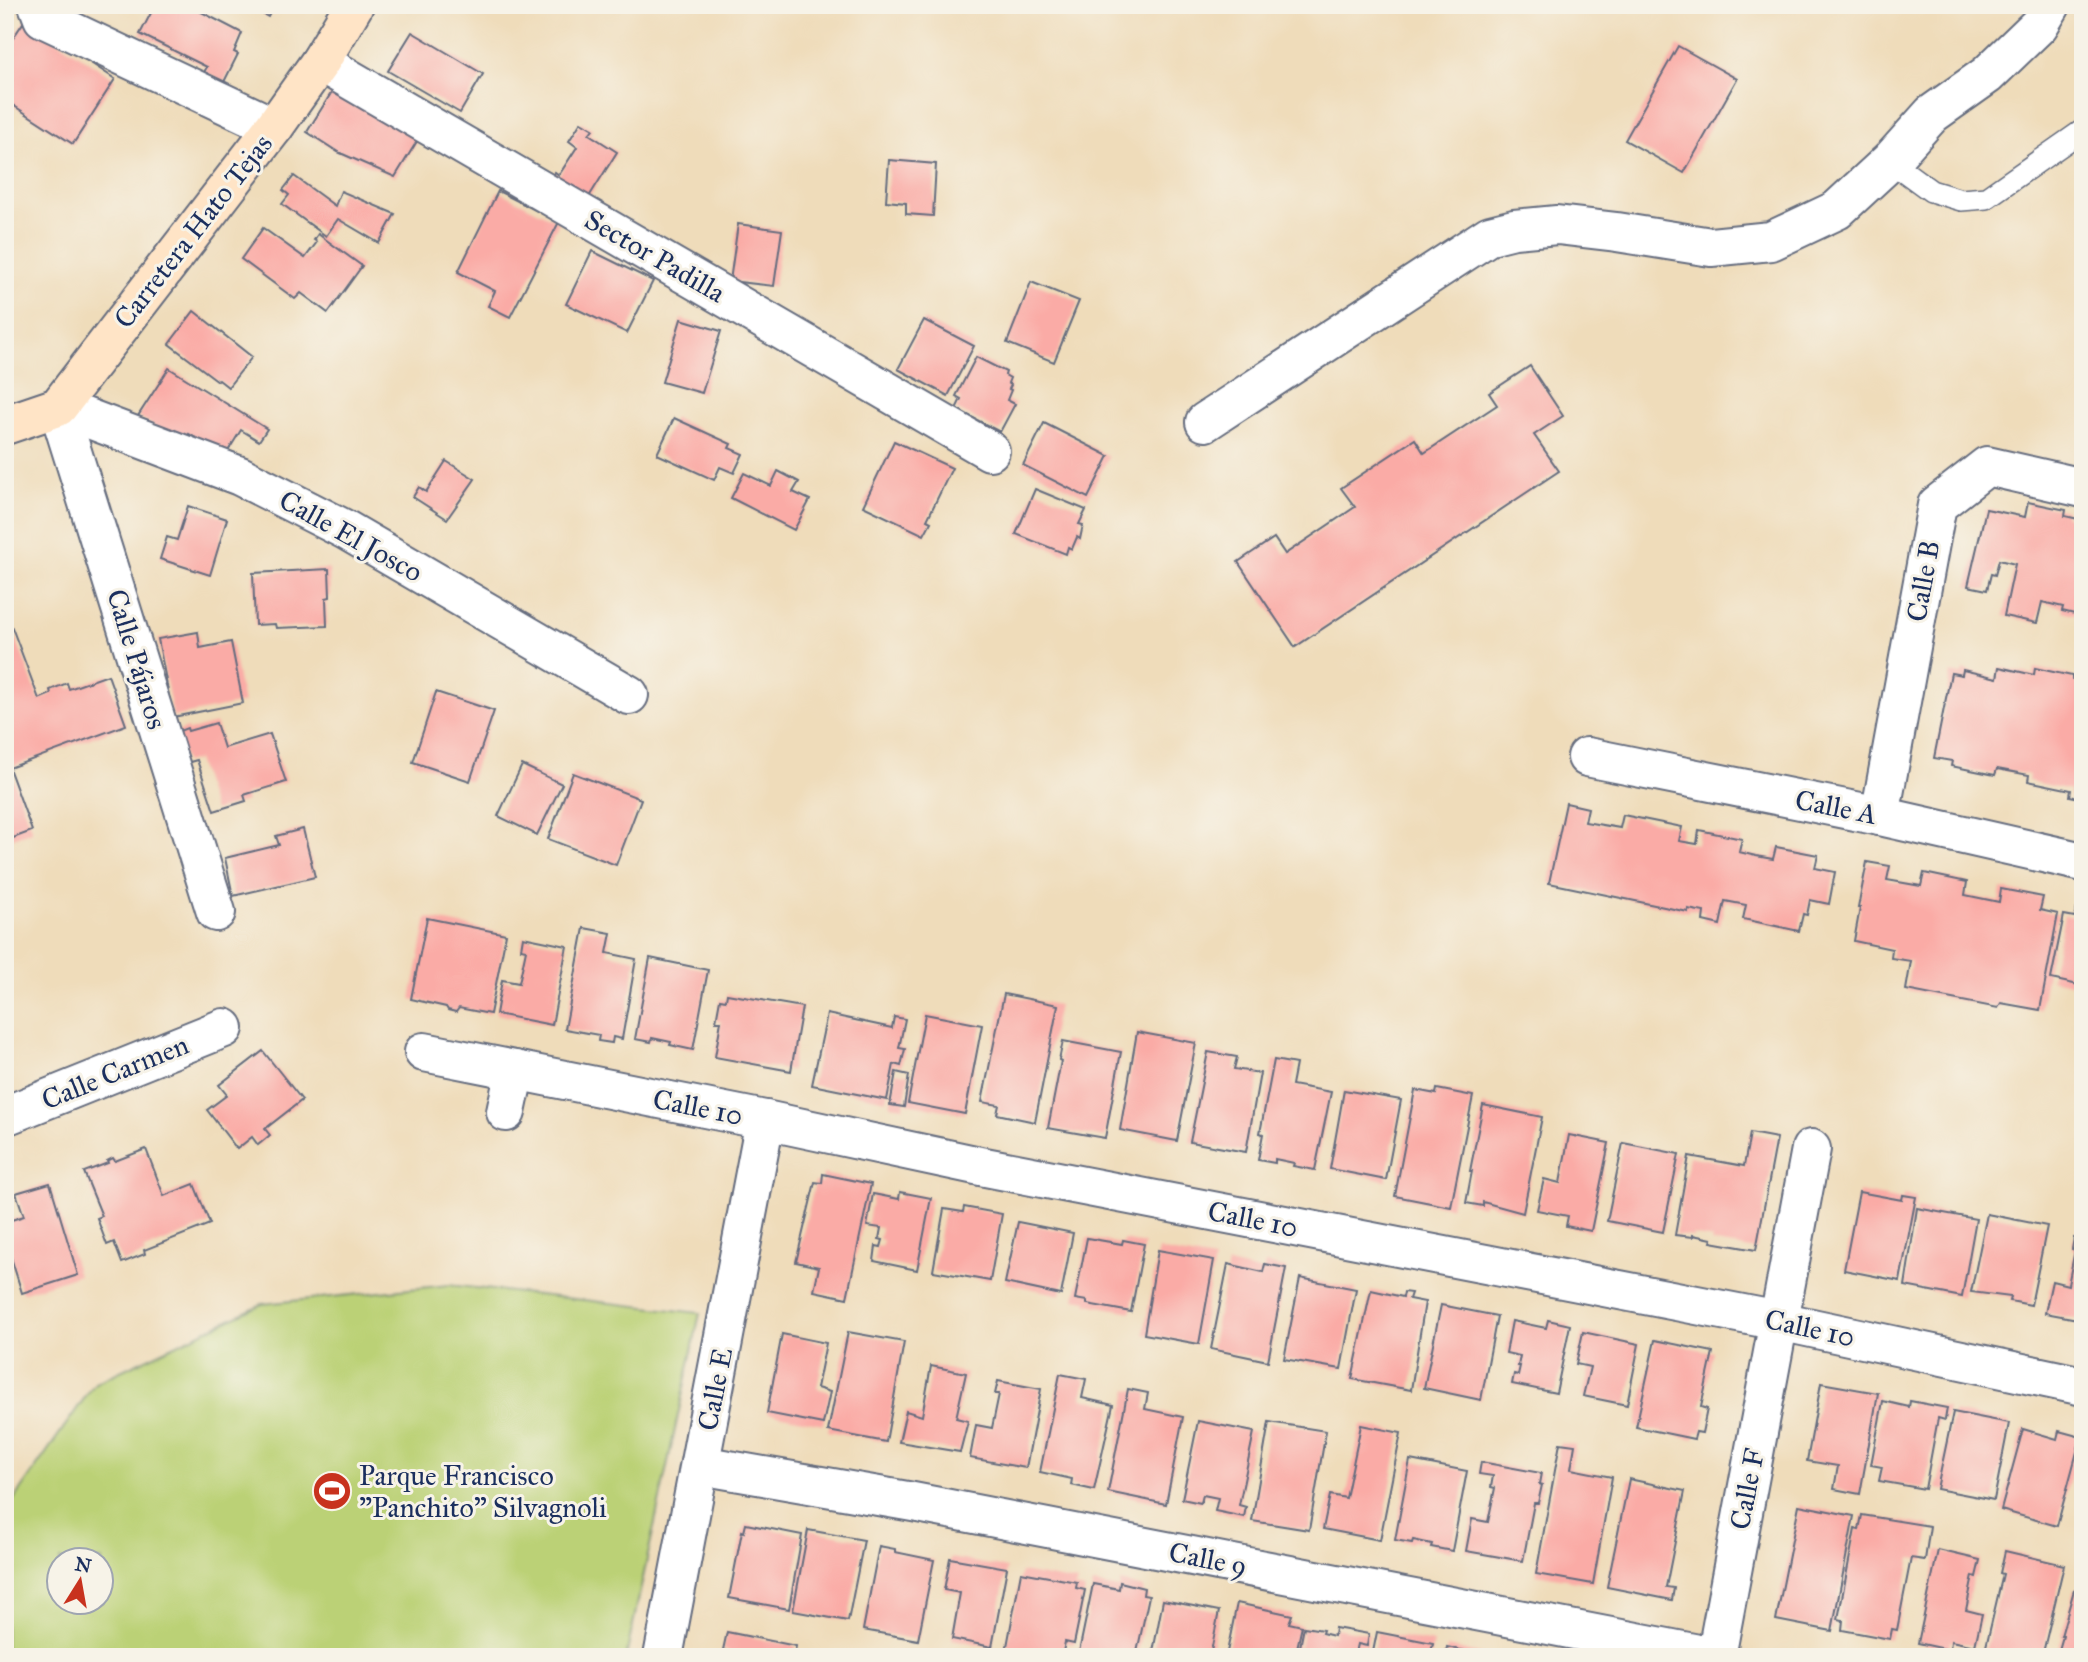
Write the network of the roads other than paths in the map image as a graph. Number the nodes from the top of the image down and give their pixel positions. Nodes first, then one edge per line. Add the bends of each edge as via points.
1 (38, 5) edge
2 (354, 5) edge
3 (2051, 5) edge
4 (320, 62) junction
5 (274, 127) junction
6 (2083, 130) edge
7 (1890, 161) junction
8 (58, 407) junction
9 (1205, 422) dead end
10 (5, 425) edge
11 (990, 451) dead end
12 (2083, 488) edge
13 (629, 695) dead end
14 (1587, 757) dead end
15 (1880, 816) junction
16 (2083, 862) edge
17 (216, 912) dead end
18 (225, 1028) dead end
19 (424, 1052) dead end
20 (515, 1070) junction
21 (506, 1112) dead end
22 (5, 1116) edge
23 (765, 1120) junction
24 (1811, 1149) dead end
25 (1779, 1321) junction
26 (2083, 1386) edge
27 (701, 1465) junction
28 (663, 1657) edge
29 (1715, 1657) edge

1 - 5 street via 43,18
2 - 4 street, Carretera Hato Tejas
3 - 7 street via 2039,26 1987,75 1932,114
4 - 5 street, Carretera Hato Tejas
4 - 11 street, Sector Padilla
5 - 8 street, Carretera Hato Tejas
6 - 7 lane via 1986,198 1961,200 1931,191
7 - 9 street via 1837,210 1771,241 1711,247 1557,225 1490,234
8 - 10 street
8 - 13 street, Calle El Josco via 240,476 346,530
8 - 17 street, Calle Pájaros
12 - 15 street, Calle B via 1987,466 1937,505
14 - 15 street, Calle A
15 - 16 street, Calle A
18 - 22 street, Calle Carmen
19 - 20 street, Calle 10
20 - 21 street
20 - 23 street, Calle 10
23 - 25 street, Calle 10
23 - 27 street, Calle E
24 - 25 street, Calle F
25 - 26 street, Calle 10
25 - 29 street, Calle F
27 - 28 street, Calle E
27 - 29 street, Calle 9

